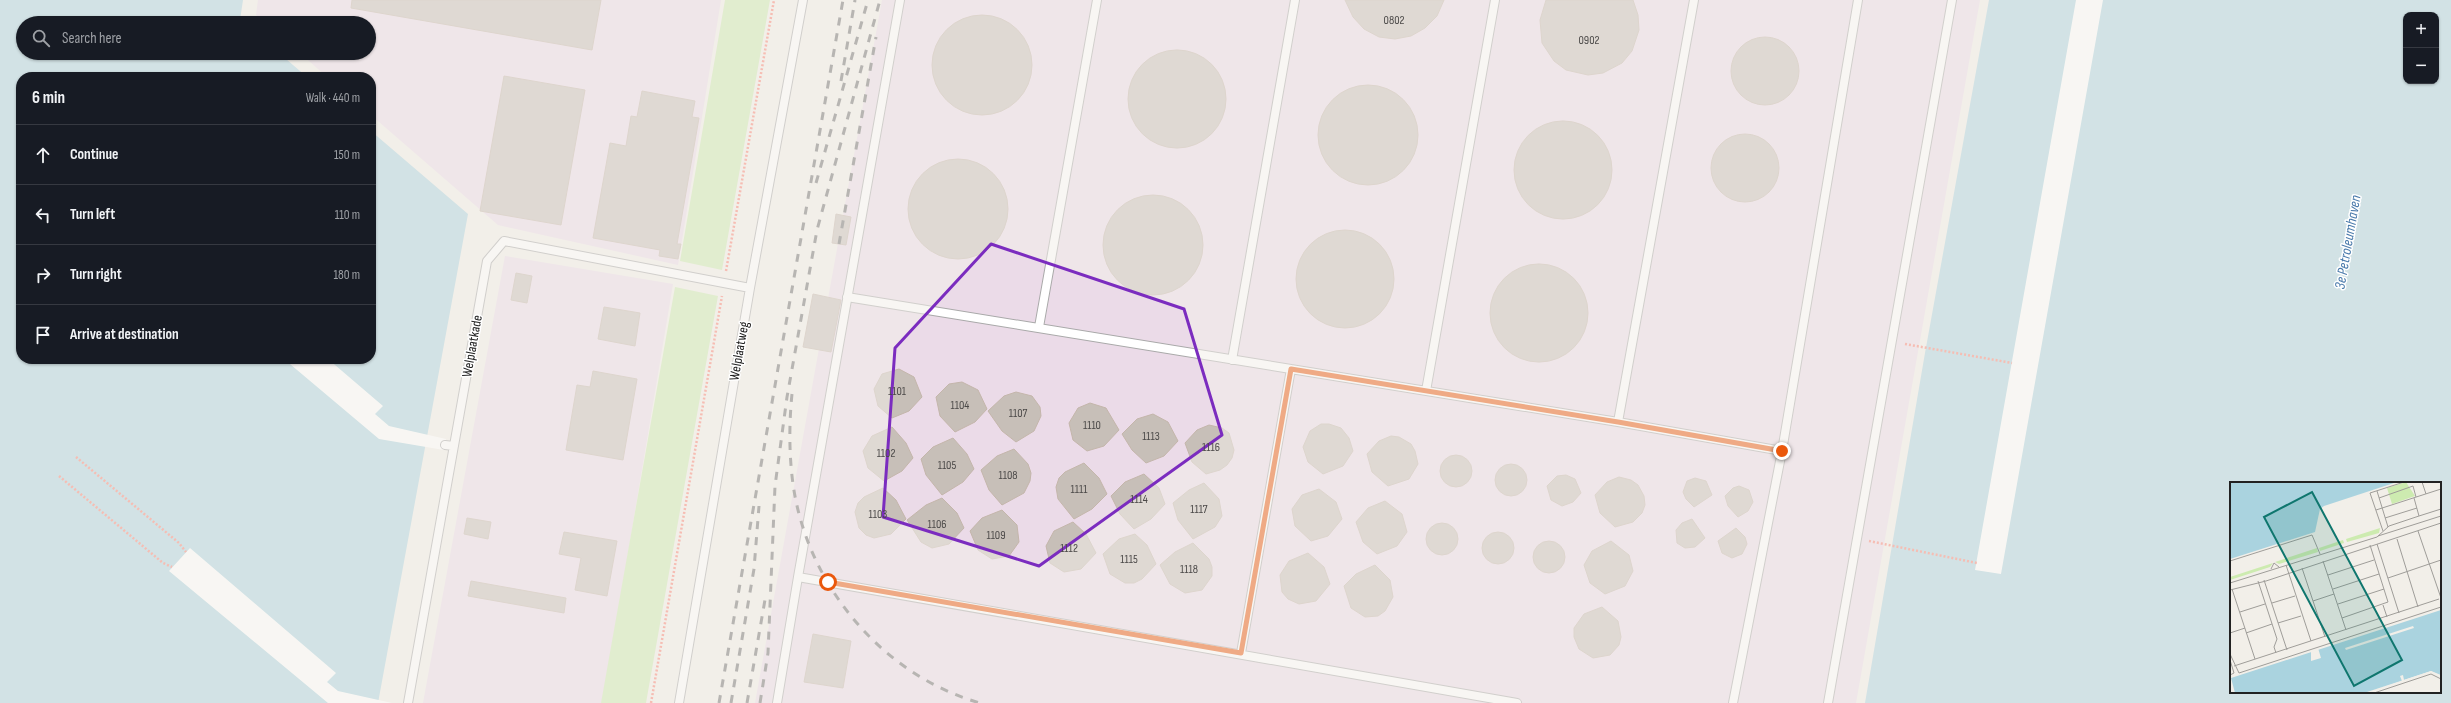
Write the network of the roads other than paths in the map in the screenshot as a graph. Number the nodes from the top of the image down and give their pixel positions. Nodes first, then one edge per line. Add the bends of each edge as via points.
1 (803, 0) edge
2 (900, 0) edge
3 (1097, 0) edge
4 (1295, 0) edge
5 (1495, 0) edge
6 (1694, 0) edge
7 (1858, 0) edge
8 (1952, 0) edge
9 (750, 288) junction
10 (847, 297) junction
11 (1039, 327) junction
12 (1232, 360) junction
13 (1291, 369) junction
14 (1426, 391) junction
15 (1618, 422) junction
16 (445, 445) dead end
17 (454, 446) junction
18 (1782, 451) junction
19 (798, 577) junction
20 (1241, 653) junction
21 (408, 703) edge
22 (679, 703) edge
23 (777, 703) edge
24 (1517, 703) edge
25 (1732, 703) edge
26 (1828, 703) edge

1 - 9 lane, Welplaatweg
2 - 10 lane
3 - 11 lane
4 - 12 lane
5 - 14 lane
6 - 15 lane
7 - 18 lane
8 - 26 lane via 1855,538
9 - 17 lane, Welplaatkade via 504,240 487,261
9 - 22 lane, Welplaatweg
10 - 11 lane
10 - 19 lane
11 - 12 lane
12 - 13 lane
13 - 14 lane
13 - 20 lane
14 - 15 lane
15 - 18 lane
16 - 17 lane
17 - 21 lane, Welplaatkade
18 - 25 lane
19 - 20 lane
19 - 23 lane
20 - 24 lane

